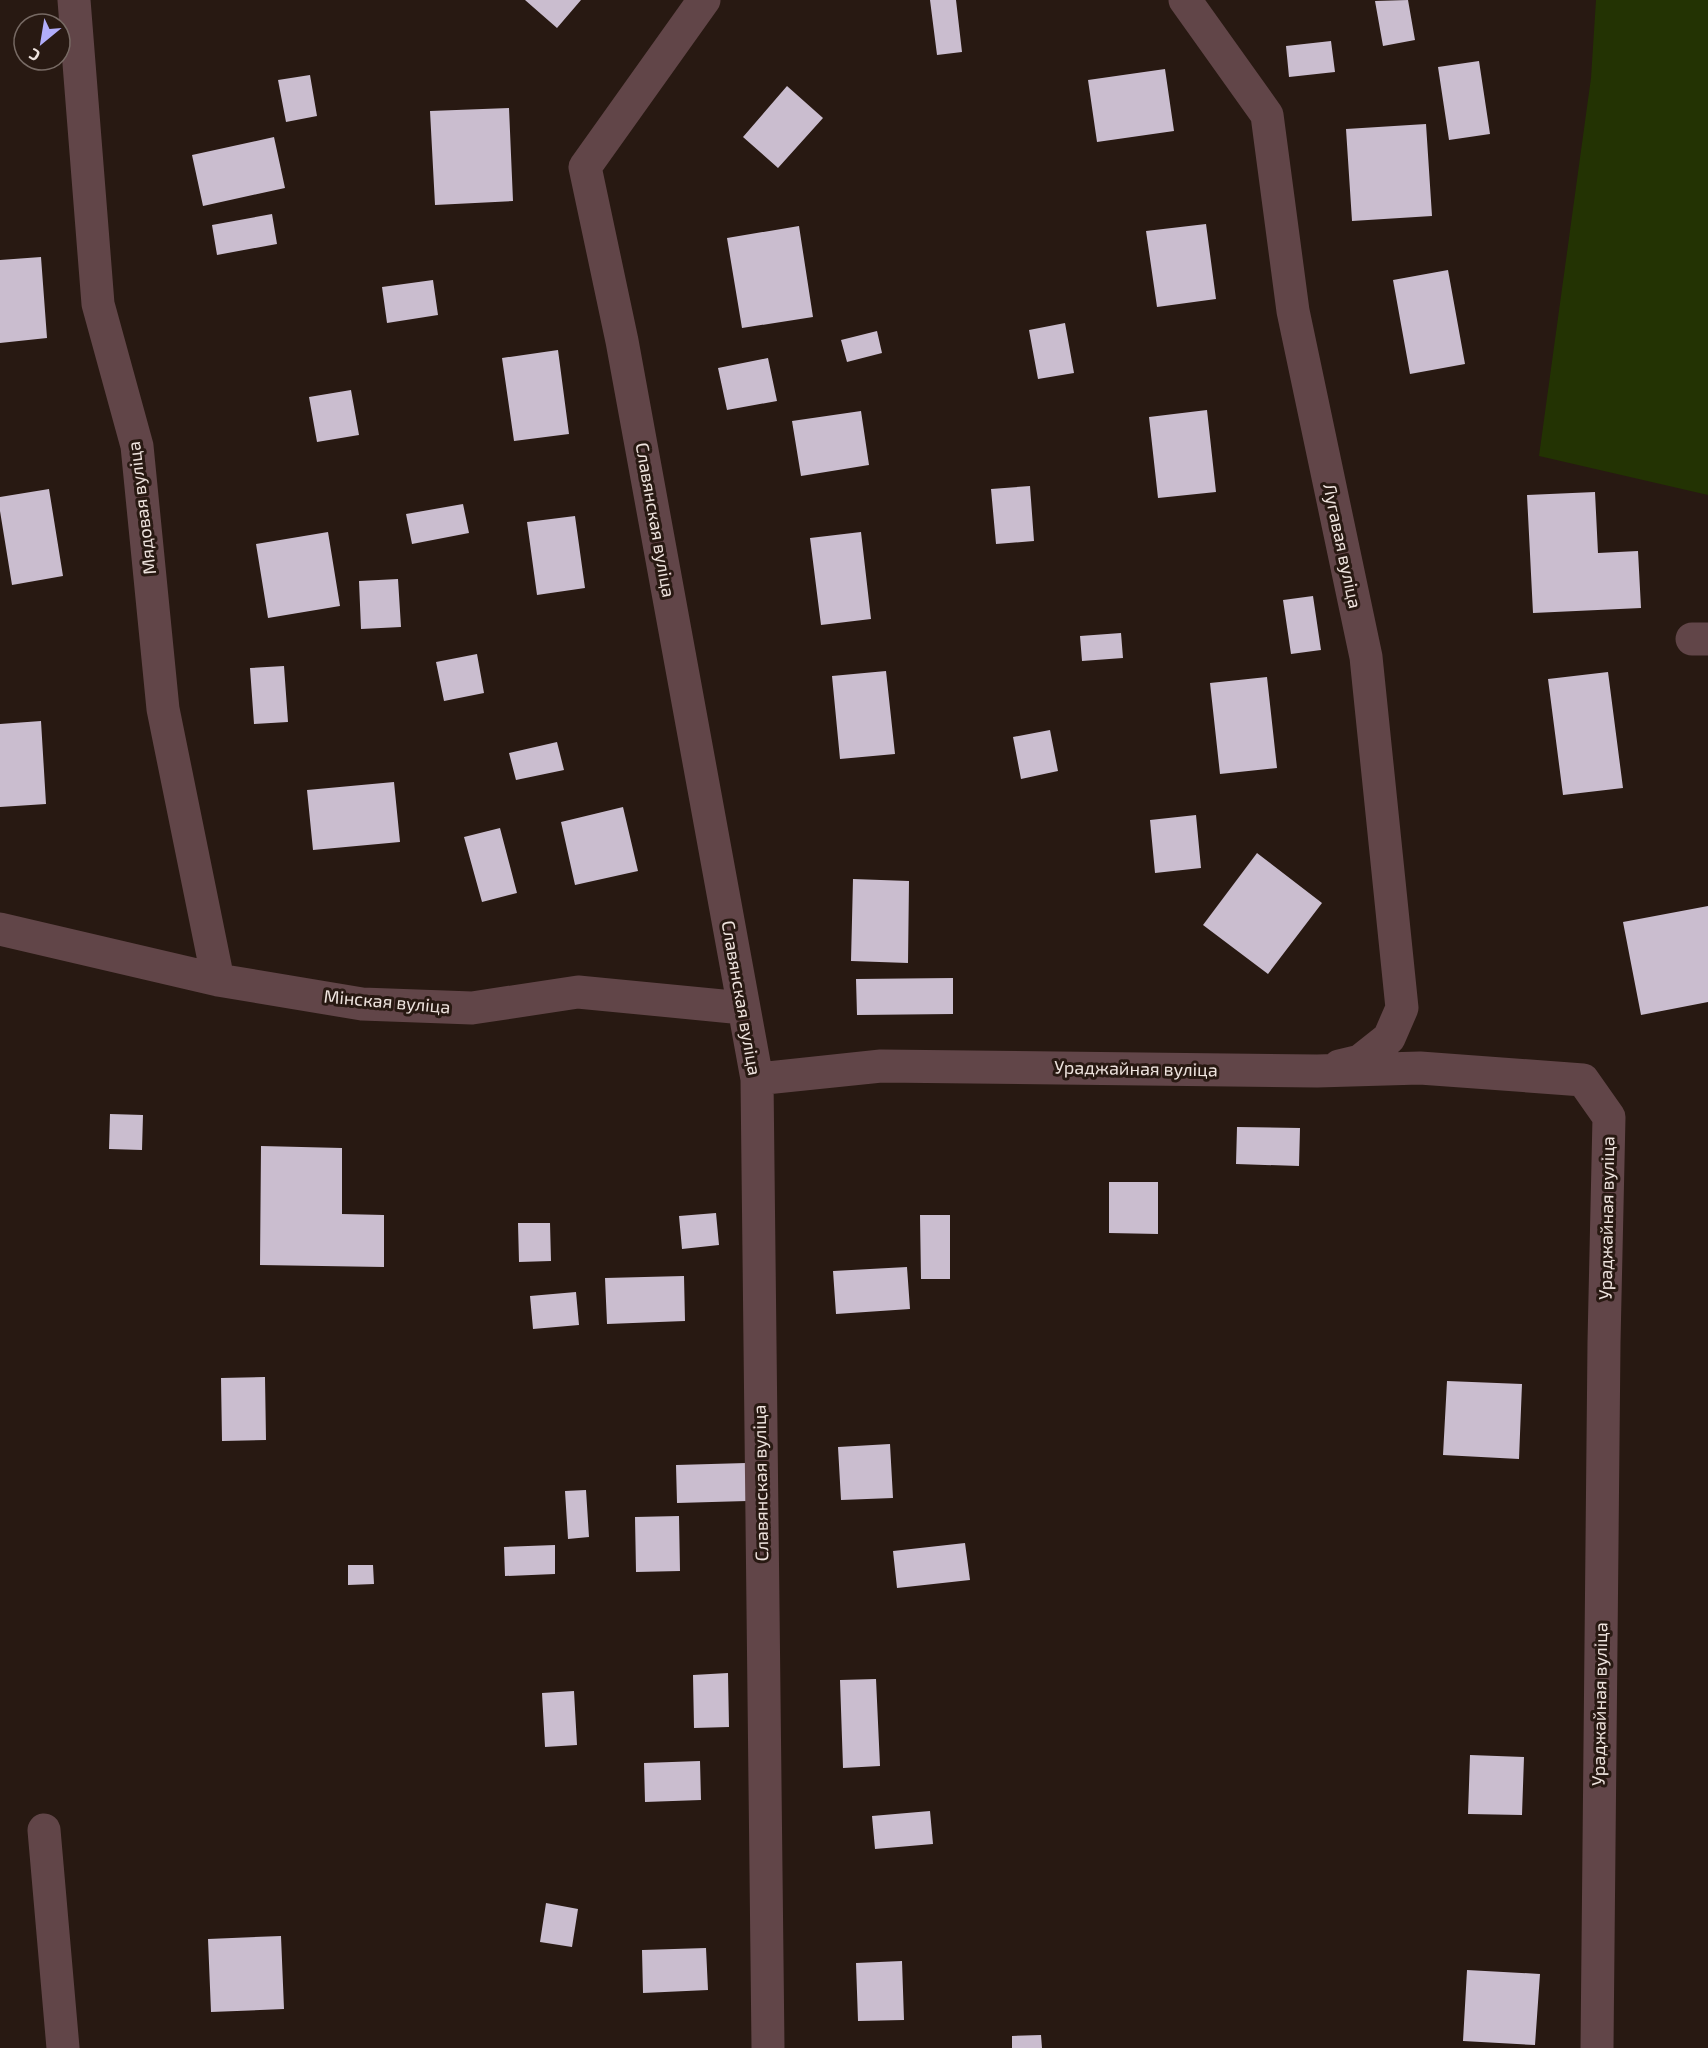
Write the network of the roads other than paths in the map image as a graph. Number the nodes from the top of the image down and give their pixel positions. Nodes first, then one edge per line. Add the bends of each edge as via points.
1 (74, 0) edge
2 (704, 0) edge
3 (1185, 0) edge
4 (0, 929) edge
5 (218, 980) junction
6 (743, 1008) junction
7 (1317, 1071) junction
8 (757, 1079) junction
9 (44, 1830) dead end
10 (63, 2048) edge
11 (768, 2048) edge
12 (1597, 2048) edge

1 - 5 street, Мядовая вуліца via 98,304 138,446 163,709
2 - 6 street, Славянская вуліца via 585,167 622,341
3 - 7 street, Лугавая вуліца via 1267,115 1293,311 1366,657 1402,1008 1389,1038 1360,1061
4 - 5 street, Мінская вуліца
5 - 6 street, Мінская вуліца via 362,1004 472,1008 578,992
6 - 8 street, Славянская вуліца
7 - 8 street, Ураджайная вуліца via 881,1066
7 - 12 street, Ураджайная вуліца via 1420,1068 1583,1080 1609,1117
8 - 11 street, Славянская вуліца
9 - 10 street

